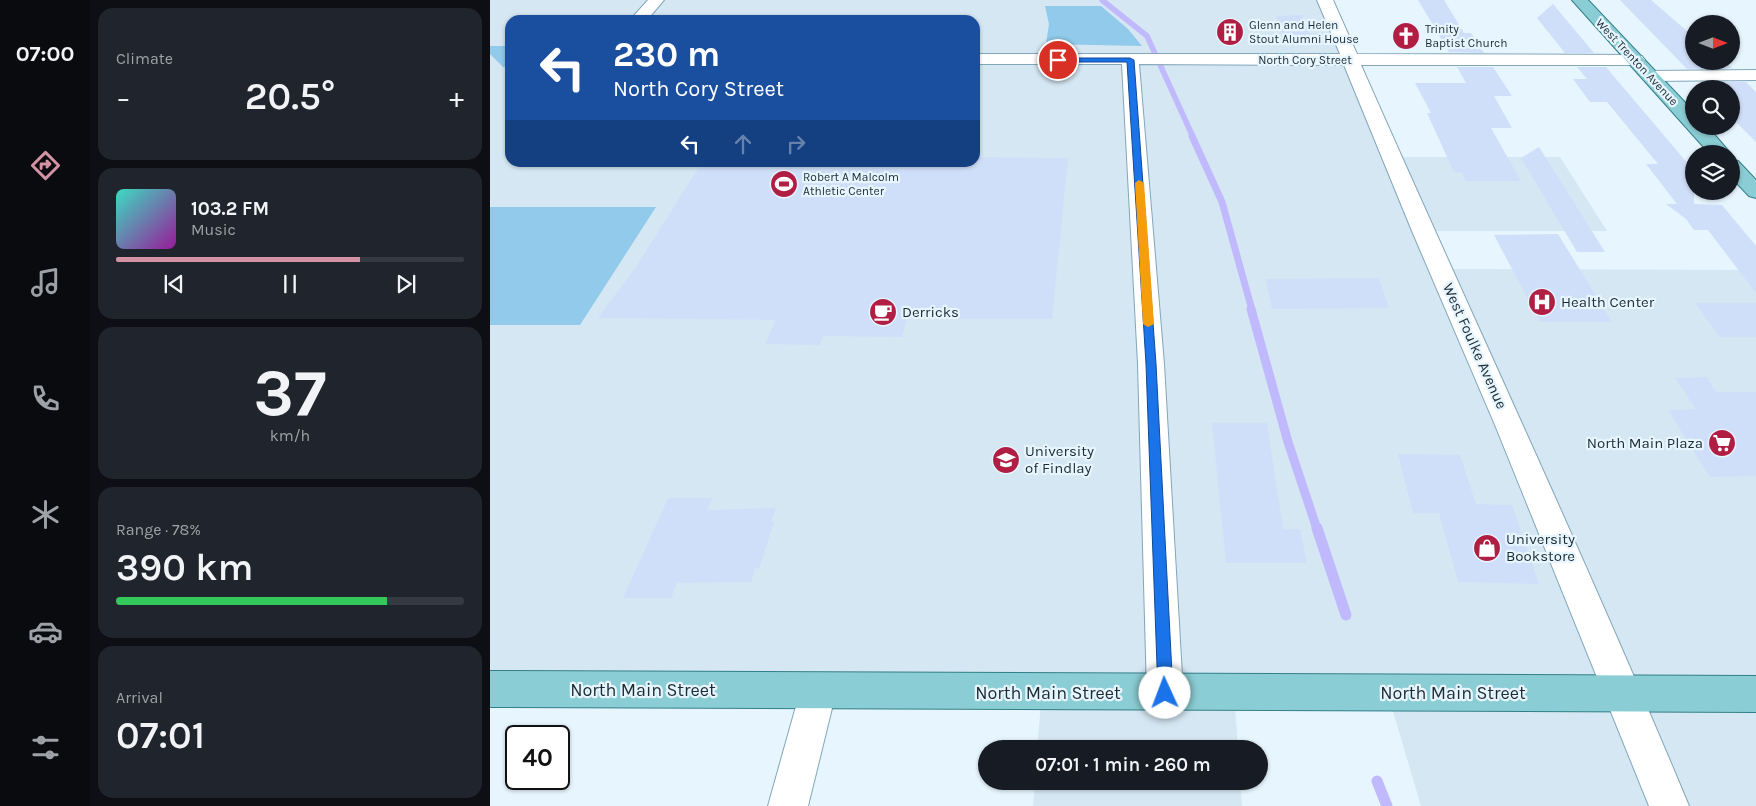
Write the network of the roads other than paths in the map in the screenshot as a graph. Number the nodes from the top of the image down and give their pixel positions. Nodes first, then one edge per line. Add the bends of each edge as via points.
1 (656, 0) edge
2 (1325, 0) edge
3 (1580, 0) edge
4 (642, 15) edge
5 (980, 59) edge
6 (1139, 60) junction
7 (1350, 60) junction
8 (1636, 60) junction
9 (1756, 75) edge
10 (1650, 76) junction
11 (1685, 114) edge
12 (1704, 135) edge
13 (1713, 145) edge
14 (1740, 175) edge
15 (1756, 192) edge
16 (490, 689) edge
17 (818, 692) junction
18 (1165, 693) junction
19 (1623, 693) junction
20 (1756, 694) edge
21 (788, 806) edge
22 (1669, 806) edge

1 - 4 street
2 - 7 street, West Foulke Avenue
3 - 8 main road, West Trenton Avenue
5 - 6 street, North Cory Street
6 - 7 street, North Cory Street
6 - 18 street
7 - 8 street, North Cory Street
7 - 19 street, West Foulke Avenue
8 - 10 main road, West Trenton Avenue
9 - 10 street
10 - 11 main road, West Trenton Avenue
12 - 13 main road, West Trenton Avenue
14 - 15 main road
16 - 17 main road, North Main Street
17 - 18 main road, North Main Street
17 - 21 street
18 - 19 main road, North Main Street
19 - 20 main road, North Main Street
19 - 22 street, West Foulke Avenue

